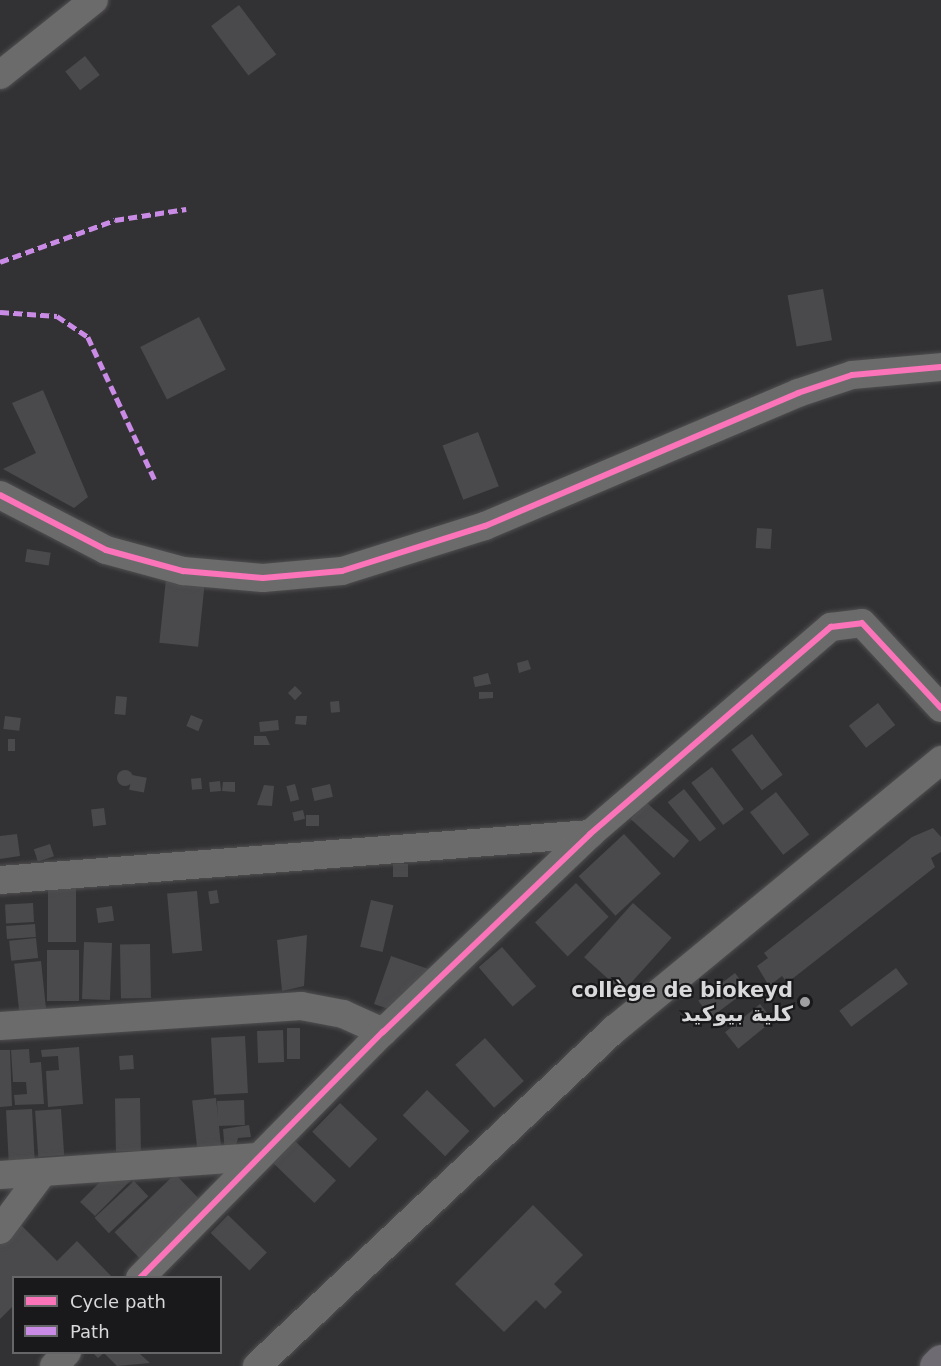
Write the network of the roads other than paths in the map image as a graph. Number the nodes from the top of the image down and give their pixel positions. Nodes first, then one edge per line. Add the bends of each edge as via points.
1 (94, 0) edge
2 (0, 75) edge
3 (941, 367) edge
4 (0, 495) edge
5 (941, 708) edge
6 (941, 760) edge
7 (590, 834) junction
8 (0, 880) edge
9 (0, 1026) edge
10 (383, 1032) junction
11 (257, 1157) junction
12 (44, 1173) junction
13 (0, 1175) edge
14 (0, 1230) edge
15 (142, 1276) edge
16 (66, 1354) edge
17 (941, 1361) edge
18 (54, 1366) edge
19 (257, 1366) edge
20 (936, 1366) edge

1 - 2 street
3 - 4 street via 852,375 798,393 485,526 342,571 262,578 183,571 106,550
5 - 7 street via 876,633 846,621 831,627
6 - 19 street via 615,1029
7 - 8 street
7 - 10 street
9 - 10 street via 300,1006 343,1014
10 - 11 street
11 - 12 street
11 - 15 street
12 - 13 street
12 - 14 street
16 - 18 street
17 - 20 main road

